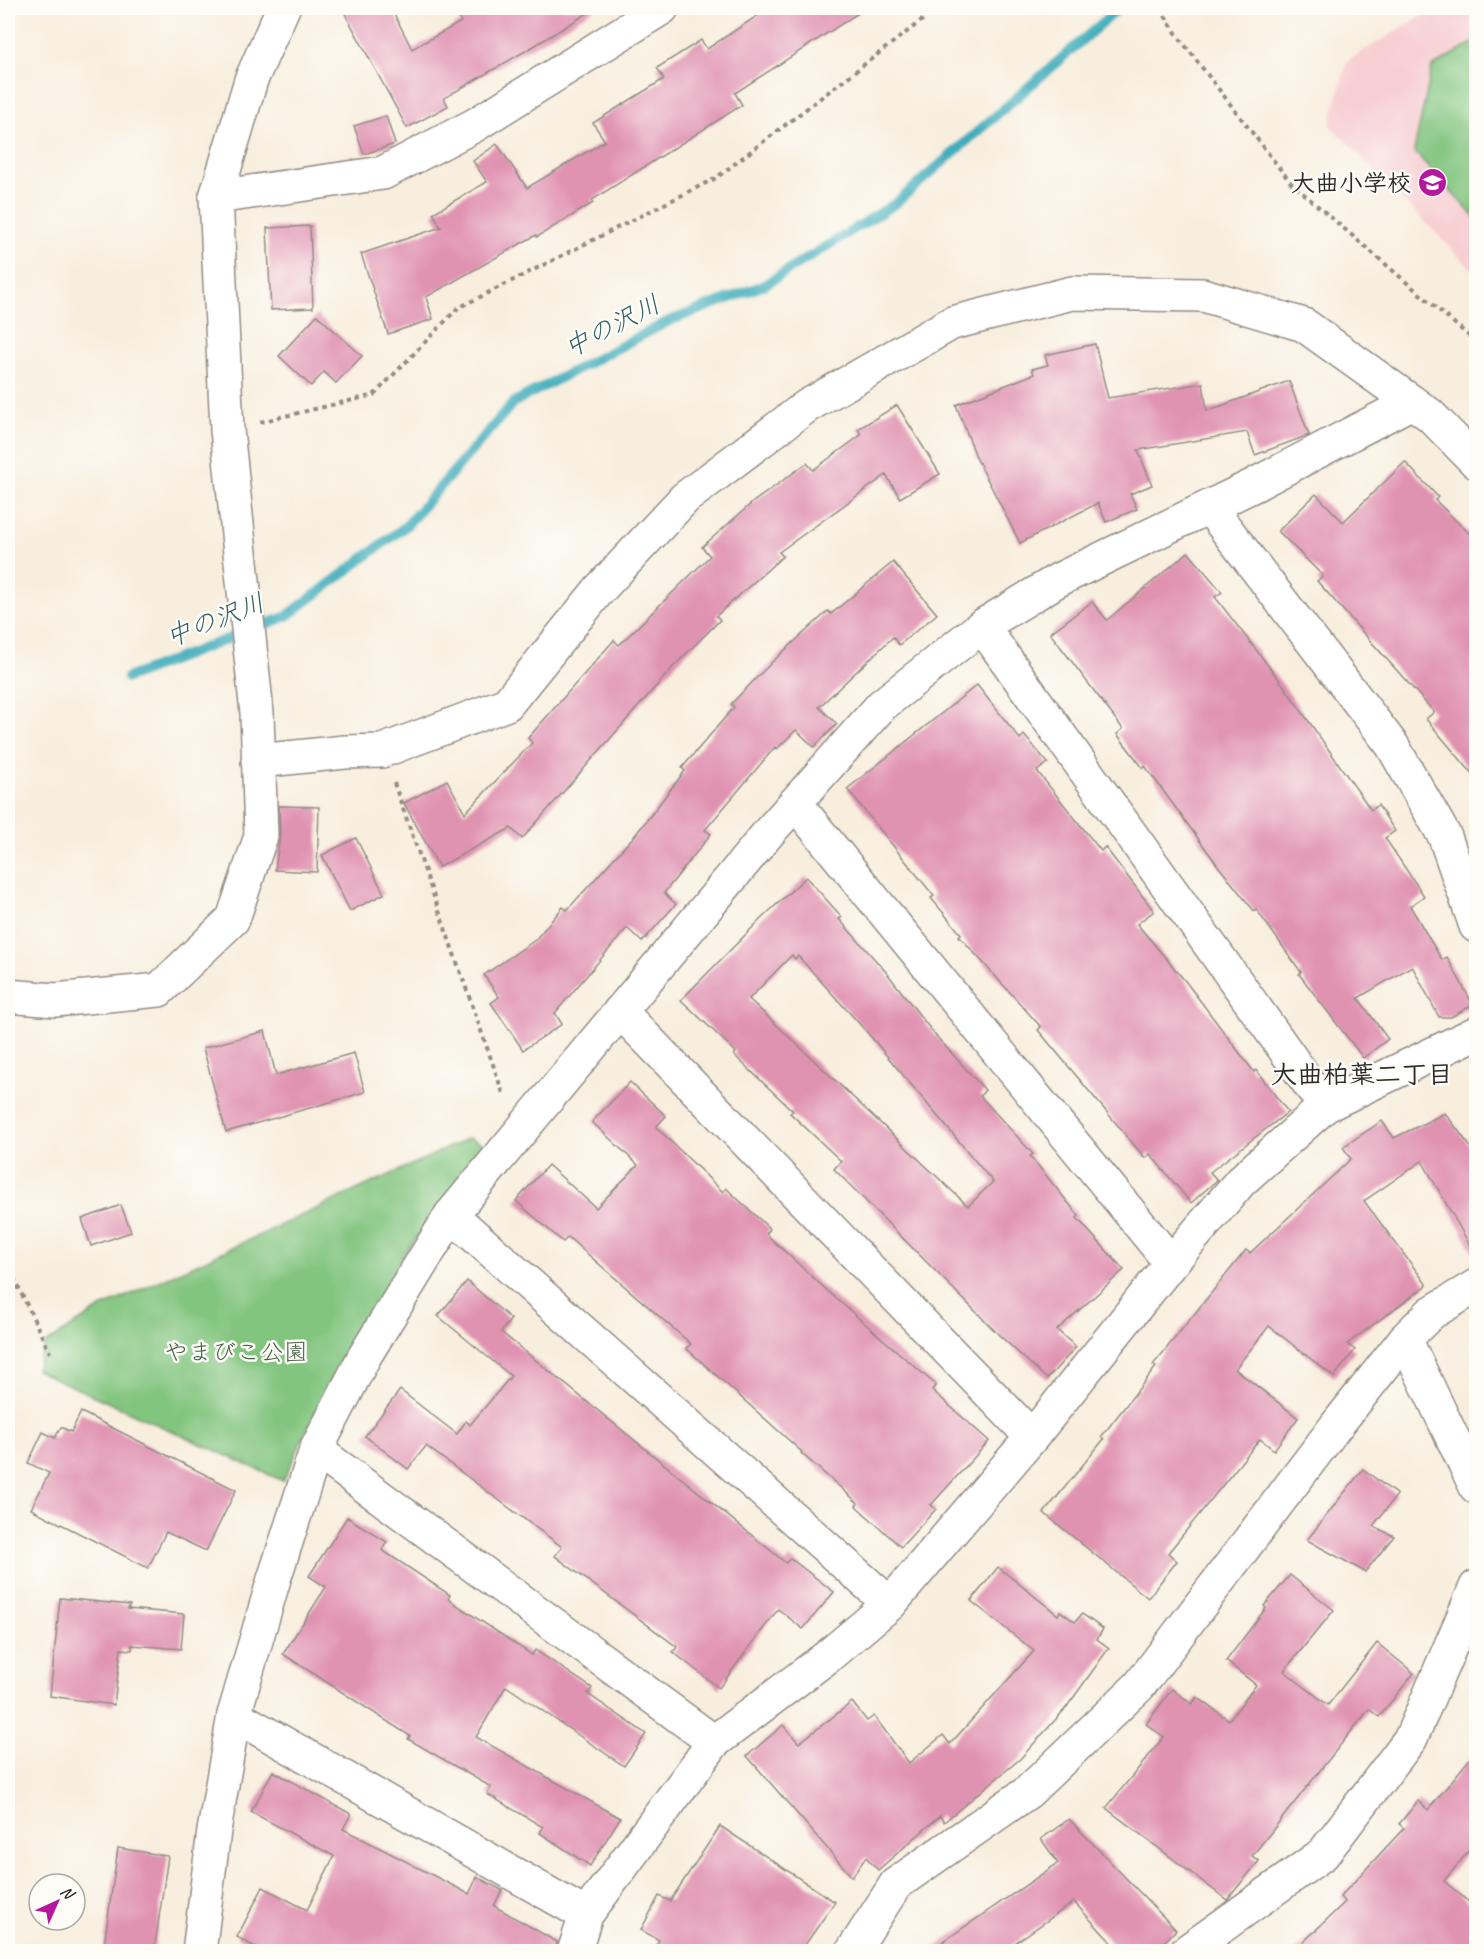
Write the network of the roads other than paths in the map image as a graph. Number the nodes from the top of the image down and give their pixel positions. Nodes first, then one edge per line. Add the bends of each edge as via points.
1 (283, 8) edge
2 (662, 8) edge
3 (216, 197) junction
4 (1412, 402) junction
5 (1476, 462) edge
6 (1209, 507) junction
7 (982, 626) junction
8 (258, 761) junction
9 (795, 803) junction
10 (1476, 926) edge
11 (8, 996) edge
12 (621, 1011) junction
13 (1476, 1033) edge
14 (1324, 1106) junction
15 (451, 1215) junction
16 (1171, 1263) junction
17 (1476, 1286) edge
18 (1405, 1340) junction
19 (1032, 1437) junction
20 (316, 1450) junction
21 (1476, 1487) edge
22 (1476, 1587) edge
23 (890, 1604) junction
24 (234, 1715) junction
25 (714, 1742) junction
26 (586, 1915) junction
27 (199, 1952) edge
28 (574, 1952) edge
29 (852, 1952) edge
30 (1186, 1952) edge

1 - 3 street via 251,80
2 - 3 street via 475,125 383,173
3 - 8 street via 227,430 257,713
4 - 5 street
4 - 6 street
4 - 8 street via 1304,325 1203,295 1072,293 952,323 807,406 685,498 599,590 507,704 382,751
6 - 7 street via 1058,580
6 - 10 street via 1392,745 1445,837
7 - 9 street via 882,705
7 - 14 street
8 - 11 street via 261,836 233,919 159,990 55,1000
9 - 12 street
9 - 16 street
12 - 15 street
12 - 19 street
13 - 14 street
14 - 16 street via 1241,1181
15 - 20 street via 364,1357
15 - 23 street
16 - 19 street
17 - 18 street via 1431,1313
18 - 21 street
18 - 29 street via 1140,1686 1028,1792 896,1884
19 - 23 street
20 - 24 street
20 - 25 street
22 - 30 street via 1411,1738 1323,1854
23 - 25 street
24 - 26 street
24 - 27 street
25 - 26 street
26 - 28 street

